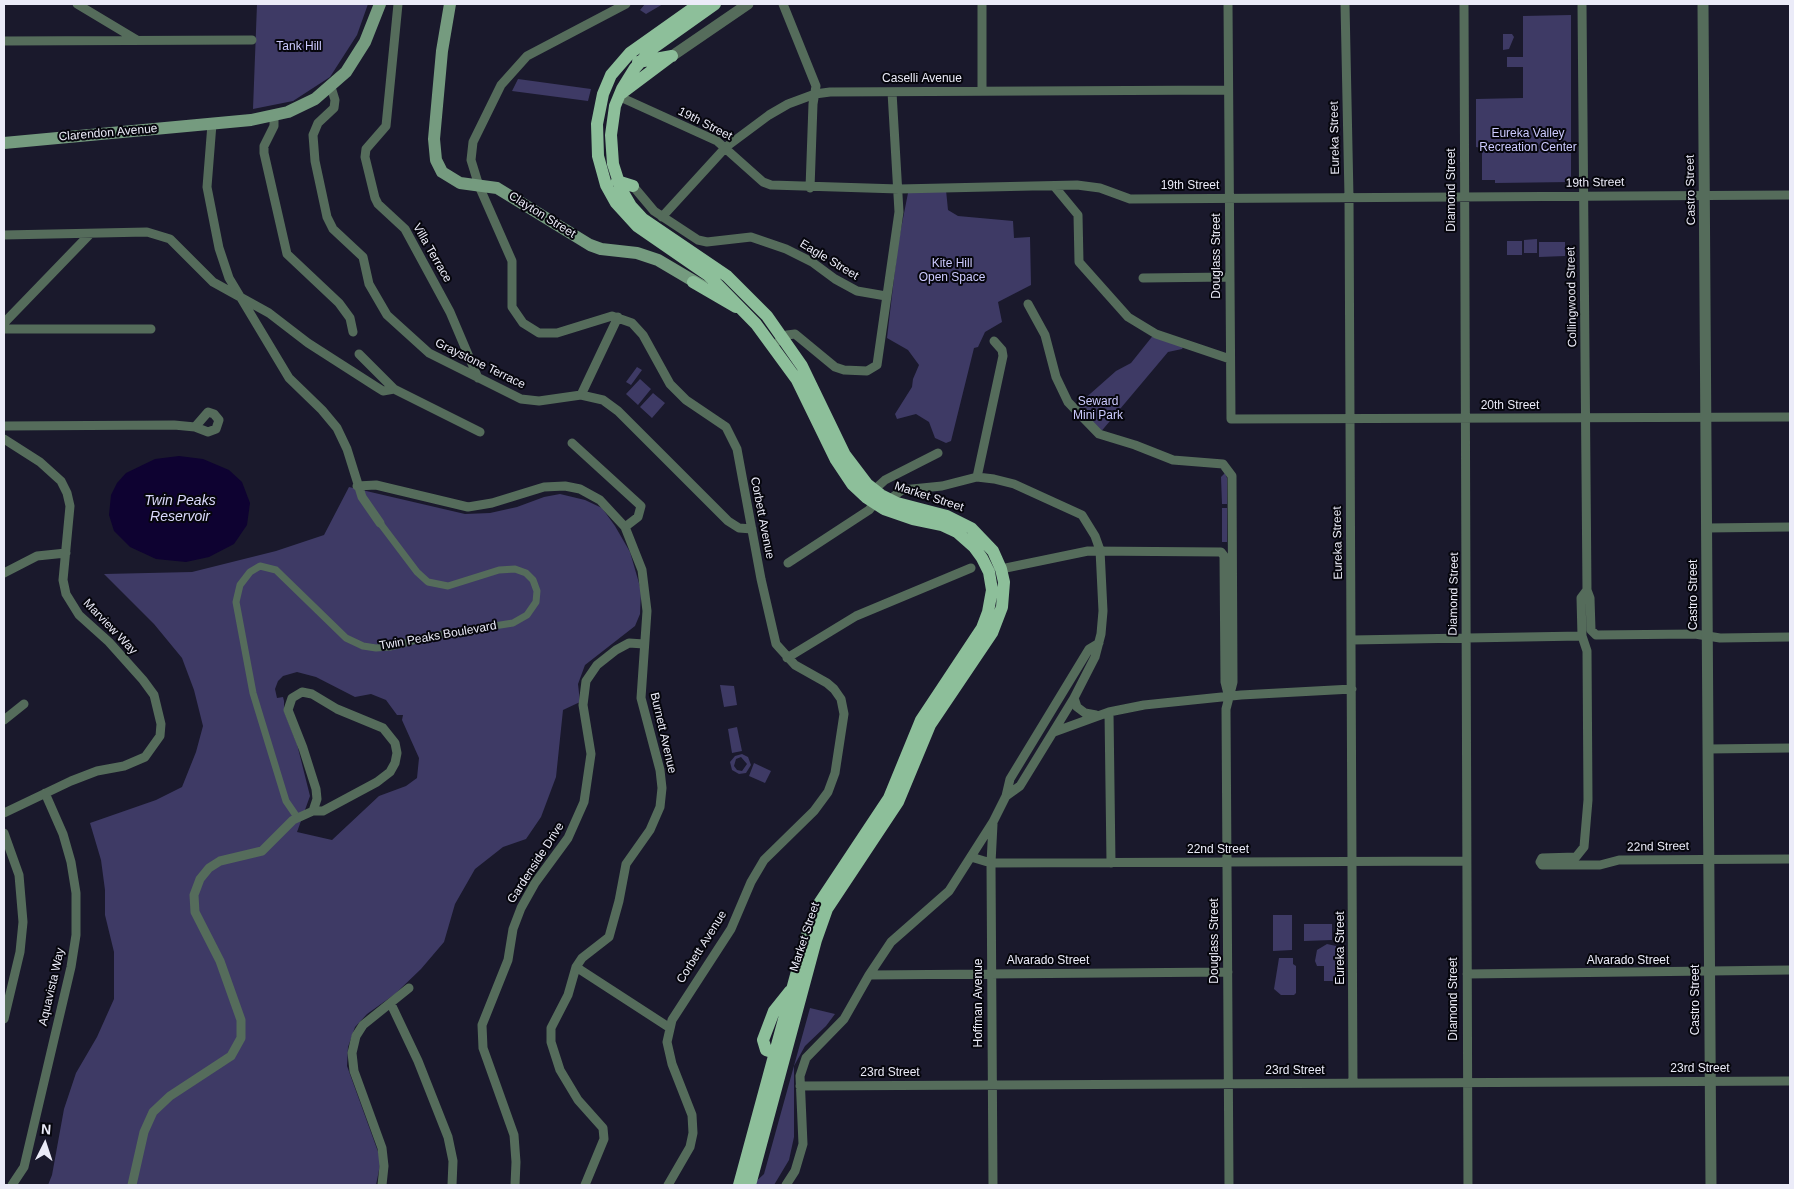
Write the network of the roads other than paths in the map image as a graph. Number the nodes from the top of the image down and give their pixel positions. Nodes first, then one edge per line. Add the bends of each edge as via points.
1 (77, 4) edge
2 (380, 4) edge
3 (398, 4) edge
4 (450, 4) edge
5 (626, 4) edge
6 (699, 4) edge
7 (715, 4) edge
8 (748, 4) edge
9 (783, 4) edge
10 (982, 4) edge
11 (1228, 4) edge
12 (1345, 4) edge
13 (1464, 4) edge
14 (1582, 4) edge
15 (1703, 4) edge
16 (137, 40) junction
17 (252, 40) dead end
18 (4, 41) edge
19 (672, 56) junction
20 (640, 61) junction
21 (331, 87) junction
22 (1228, 90) junction
23 (982, 91) junction
24 (892, 92) junction
25 (815, 94) junction
26 (618, 96) junction
27 (598, 114) junction
28 (274, 116) junction
29 (212, 124) junction
30 (4, 143) edge
31 (726, 147) junction
32 (618, 181) junction
33 (479, 186) junction
34 (633, 186) joint
35 (1054, 186) junction
36 (810, 188) junction
37 (899, 189) junction
38 (1790, 194) edge
39 (1704, 195) junction
40 (1584, 196) junction
41 (1349, 197) junction
42 (1465, 197) junction
43 (1229, 198) junction
44 (662, 217) junction
45 (4, 235) edge
46 (89, 235) junction
47 (718, 276) junction
48 (1230, 276) junction
49 (1143, 278) dead end
50 (693, 282) junction
51 (237, 295) junction
52 (886, 296) junction
53 (1028, 304) dead end
54 (748, 316) junction
55 (618, 317) junction
56 (4, 323) edge
57 (4, 329) edge
58 (151, 329) dead end
59 (353, 332) dead end
60 (784, 337) junction
61 (994, 341) dead end
62 (773, 346) junction
63 (359, 354) dead end
64 (1230, 359) junction
65 (478, 378) junction
66 (394, 388) junction
67 (580, 394) junction
68 (1707, 417) junction
69 (1790, 417) edge
70 (1231, 418) joint
71 (1466, 418) junction
72 (1586, 418) junction
73 (1349, 419) junction
74 (4, 426) edge
75 (195, 428) dead end
76 (480, 432) dead end
77 (4, 439) edge
78 (572, 443) dead end
79 (938, 453) dead end
80 (977, 477) junction
81 (357, 486) junction
82 (874, 490) junction
83 (888, 500) junction
84 (874, 504) junction
85 (380, 523) joint
86 (625, 527) junction
87 (1790, 527) edge
88 (1707, 528) junction
89 (752, 529) junction
90 (1100, 550) junction
91 (66, 553) junction
92 (788, 562) dead end
93 (971, 568) dead end
94 (1002, 569) junction
95 (4, 573) edge
96 (1588, 590) junction
97 (1582, 636) junction
98 (1708, 636) junction
99 (1790, 637) edge
100 (1465, 638) junction
101 (1352, 640) junction
102 (1099, 643) junction
103 (644, 644) junction
104 (787, 658) junction
105 (1352, 689) junction
106 (1228, 697) junction
107 (1074, 698) junction
108 (24, 704) dead end
109 (1109, 712) junction
110 (1099, 715) junction
111 (4, 720) edge
112 (1054, 732) junction
113 (1790, 748) edge
114 (1708, 749) junction
115 (45, 793) junction
116 (1006, 796) junction
117 (313, 811) junction
118 (4, 813) edge
119 (297, 818) junction
120 (993, 822) junction
121 (4, 833) edge
122 (1580, 855) joint
123 (971, 857) junction
124 (1709, 859) junction
125 (1790, 859) edge
126 (1466, 861) junction
127 (1227, 862) junction
128 (1353, 862) junction
129 (991, 863) junction
130 (1111, 863) junction
131 (576, 967) junction
132 (1790, 970) edge
133 (1709, 971) junction
134 (1228, 972) junction
135 (991, 974) junction
136 (1467, 974) junction
137 (869, 975) junction
138 (409, 988) dead end
139 (391, 1004) junction
140 (4, 1019) edge
141 (670, 1028) junction
142 (781, 1051) junction
143 (1710, 1081) junction
144 (1790, 1081) edge
145 (1467, 1082) junction
146 (1353, 1083) junction
147 (1228, 1084) junction
148 (992, 1085) junction
149 (800, 1086) junction
150 (12, 1185) edge
151 (132, 1185) edge
152 (382, 1185) edge
153 (452, 1185) edge
154 (515, 1185) edge
155 (585, 1185) edge
156 (668, 1185) edge
157 (746, 1185) edge
158 (786, 1185) edge
159 (993, 1185) edge
160 (1229, 1185) edge
161 (1468, 1185) edge
162 (1711, 1185) edge

1 - 16 street
2 - 21 main road via 358,56
3 - 65 street, Villa Terrace via 386,126 366,149 365,157 378,204 405,229 450,312
4 - 33 main road, Clayton Street via 442,51 435,154 438,167 446,176 460,183
5 - 33 street via 536,50 509,74 472,147 472,166
6 - 27 main road, Market Street via 622,60 607,83
7 - 20 main road, Market Street
8 - 19 street
9 - 25 street via 816,81
10 - 23 street
11 - 22 street, Douglass Street
12 - 41 street, Eureka Street
13 - 42 street, Diamond Street
14 - 40 street, Collingwood Street
15 - 39 street, Castro Street
16 - 17 street
16 - 18 street
19 - 20 main road
19 - 26 main road
20 - 26 main road, Market Street
20 - 27 main road via 623,72
21 - 28 main road via 309,103
21 - 65 street, Graystone Terrace via 334,108 318,123 313,134 315,160 330,226 363,257 369,284 387,314 424,350
22 - 23 street, Caselli Avenue
22 - 43 street, Douglass Street
23 - 24 street, Caselli Avenue
24 - 25 street, Caselli Avenue
24 - 37 street
25 - 31 street, Caselli Avenue via 769,115
25 - 36 street
26 - 31 street, 19th Street
26 - 32 main road, Market Street via 610,135 612,164
27 - 47 main road, Market Street via 596,145 600,166 616,203 637,226
28 - 29 main road
28 - 59 street via 274,126 264,153 287,254 339,303 350,318
29 - 30 main road, Clarendon Avenue
29 - 51 street, Twin Peaks Boulevard via 209,197 222,259
31 - 36 street, 19th Street via 767,184
31 - 44 street, Caselli Avenue
32 - 34 main road
32 - 47 main road, Market Street via 626,198 643,219
33 - 50 main road, Clayton Street via 505,192 590,245 646,256 672,267
33 - 55 street via 512,261 512,307 523,323 539,333 550,334 602,317
34 - 44 street, Eagle Street via 648,206
35 - 37 street, 19th Street
35 - 43 street, 19th Street via 1100,188 1130,199
35 - 64 street via 1078,216 1079,262 1128,317 1156,334
36 - 37 street, 19th Street
37 - 52 street via 899,212
38 - 39 street, 19th Street
39 - 40 street, 19th Street
39 - 68 street, Castro Street
40 - 42 street, 19th Street
40 - 72 street, Collingwood Street
41 - 42 street, 19th Street
41 - 43 street, 19th Street
41 - 73 street, Eureka Street
42 - 71 street, Diamond Street
43 - 48 street, Douglass Street
44 - 52 street, Eagle Street via 702,242 746,236 786,249 812,262 850,289
45 - 46 street
46 - 51 street via 147,232 170,239 203,274
46 - 56 street
47 - 50 main road via 706,286
47 - 54 main road, Market Street
47 - 60 main road, Market Street via 759,306
48 - 49 street
48 - 64 street, Douglass Street
50 - 54 main road
51 - 66 street via 269,313 374,386 384,390
51 - 81 street, Twin Peaks Boulevard via 289,378 337,428 349,454
52 - 60 street via 875,368 867,371 835,367 800,337 791,334
53 - 106 street, Douglass Street via 1045,335 1056,377 1068,402 1099,434 1173,460 1223,464 1228,468 1232,476 1233,554 1233,682
54 - 62 main road, Market Street
55 - 67 street
55 - 89 street, Corbett Avenue via 638,328 666,379 676,390 720,421 731,434 737,449
57 - 58 street
60 - 62 street
60 - 82 main road, Market Street via 850,462
61 - 80 street via 1003,356
62 - 84 main road, Market Street via 801,387 841,468 852,484
63 - 66 street
64 - 70 street, Douglass Street
65 - 67 street, Graystone Terrace via 527,400
66 - 76 street
67 - 89 street, Graystone Terrace via 597,398 613,407 728,521 739,528
68 - 69 street, 20th Street
68 - 72 street, 20th Street
68 - 88 street, Castro Street
70 - 73 street, 20th Street
71 - 72 street, 20th Street
71 - 73 street, 20th Street
71 - 100 street, Diamond Street
72 - 96 street, Collingwood Street
73 - 101 street, Eureka Street
74 - 75 street via 150,424
77 - 91 street, Marview Way via 40,462 61,481 68,493
78 - 86 street via 641,506 638,517
79 - 82 street via 885,480
80 - 83 street via 942,486 902,490
80 - 90 street via 1014,484 1082,515
81 - 85 street, Twin Peaks Boulevard via 364,502
81 - 86 street, Burnett Avenue via 376,485 468,507 544,487 570,486 596,496
82 - 83 main road, Market Street
83 - 94 main road, Market Street via 963,522 989,545
84 - 92 street
84 - 142 main road, Market Street via 903,516 942,525 969,542 988,572 992,590 990,604 978,636 921,720 889,798 818,905 792,989 774,1010 764,1034 764,1047
85 - 119 street, Twin Peaks Boulevard via 419,574 432,584 453,585 515,568 533,580 536,602 527,615 513,623 438,634 376,648 346,638 276,570 260,566 247,574 238,588 236,602 253,693 286,801
86 - 103 street, Burnett Avenue via 642,570 646,590
87 - 88 street
88 - 98 street, Castro Street
89 - 104 street, Corbett Avenue via 774,639
90 - 94 street
90 - 102 street via 1103,611
90 - 106 street, Douglass Street via 1221,552 1224,556 1225,682
91 - 95 street via 37,556
91 - 115 street, Marview Way via 63,580 71,603 143,680 154,695 162,724 160,736 145,757 124,766 88,774
93 - 104 street via 856,616
94 - 142 main road, Market Street via 1003,599 992,633 930,725 898,802 827,909
96 - 97 street, Collingwood Street via 1581,598
96 - 98 street, Collingwood Street via 1592,632 1596,634
97 - 100 street
97 - 122 street, Collingwood Street via 1587,649 1588,800 1584,847
98 - 99 street
98 - 114 street, Castro Street
100 - 101 street
100 - 126 street, Diamond Street
101 - 105 street, Eureka Street
102 - 107 street
102 - 116 street via 1090,649 1010,779
103 - 131 street, Burnett Avenue via 641,698 660,770 660,807 650,830 626,864 609,937 582,958
103 - 154 street, Gardenside Drive via 627,644 616,650 597,665 586,681 583,705 592,754 586,795 568,838 521,908 513,929 508,960 482,1025 483,1048 514,1135
104 - 141 street, Corbett Avenue via 802,670 828,682 841,698 844,722 835,774 828,792 814,811 764,860 731,928 675,1012
105 - 106 street
105 - 128 street, Eureka Street
106 - 109 street via 1144,705
106 - 127 street, Douglass Street
107 - 110 street via 1085,713
107 - 112 street
108 - 111 street
109 - 110 street
109 - 130 street
110 - 112 street
112 - 116 street via 1020,786
113 - 114 street
114 - 124 street, Castro Street
115 - 118 street, Marview Way
115 - 150 street, Aquavista Way via 71,862 76,893 76,935 24,1167
116 - 120 street
117 - 117 street via 323,811 381,780 393,768 397,753 393,738 383,728 302,692 292,698 288,710 315,785
117 - 119 street
119 - 151 street via 282,829 266,849 217,862 205,871 197,884 195,912 220,962 241,1020 241,1038 231,1056 170,1096 153,1112 144,1132
120 - 123 street
120 - 129 street, Hoffman Avenue
121 - 140 street via 19,875 23,922 20,952
122 - 124 street, 22nd Street via 1542,858 1540,862 1546,867 1600,865 1619,860
123 - 129 street, 22nd Street
123 - 137 street via 949,891 891,942
124 - 125 street, 22nd Street
124 - 133 street, Castro Street
126 - 128 street, 22nd Street
126 - 136 street, Diamond Street
127 - 128 street, 22nd Street
127 - 130 street, 22nd Street
127 - 134 street, Douglass Street
128 - 146 street, Eureka Street
129 - 130 street, 22nd Street
129 - 135 street, Hoffman Avenue
131 - 141 street
131 - 155 street, Burnett Avenue via 568,995 551,1028 551,1042 560,1070 578,1100 603,1128 604,1140
132 - 133 street, Alvarado Street
133 - 136 street, Alvarado Street
133 - 143 street, Castro Street
134 - 135 street, Alvarado Street
134 - 147 street, Douglass Street
135 - 137 street, Alvarado Street
135 - 148 street, Hoffman Avenue
136 - 145 street, Diamond Street
137 - 149 street via 844,1019 806,1058
138 - 139 street
139 - 152 street via 363,1025 352,1053 354,1070 382,1148
139 - 153 street via 448,1137 454,1167
141 - 156 street, Corbett Avenue via 668,1042 672,1064 692,1115 693,1133 690,1147
142 - 157 main road, Market Street
143 - 144 street, 23rd Street
143 - 145 street, 23rd Street
143 - 162 street, Castro Street
145 - 146 street, 23rd Street
145 - 161 street, Diamond Street
146 - 147 street, 23rd Street
147 - 148 street, 23rd Street
147 - 160 street, Douglass Street
148 - 149 street, 23rd Street
148 - 159 street, Hoffman Avenue
149 - 158 street via 803,1144 795,1171

